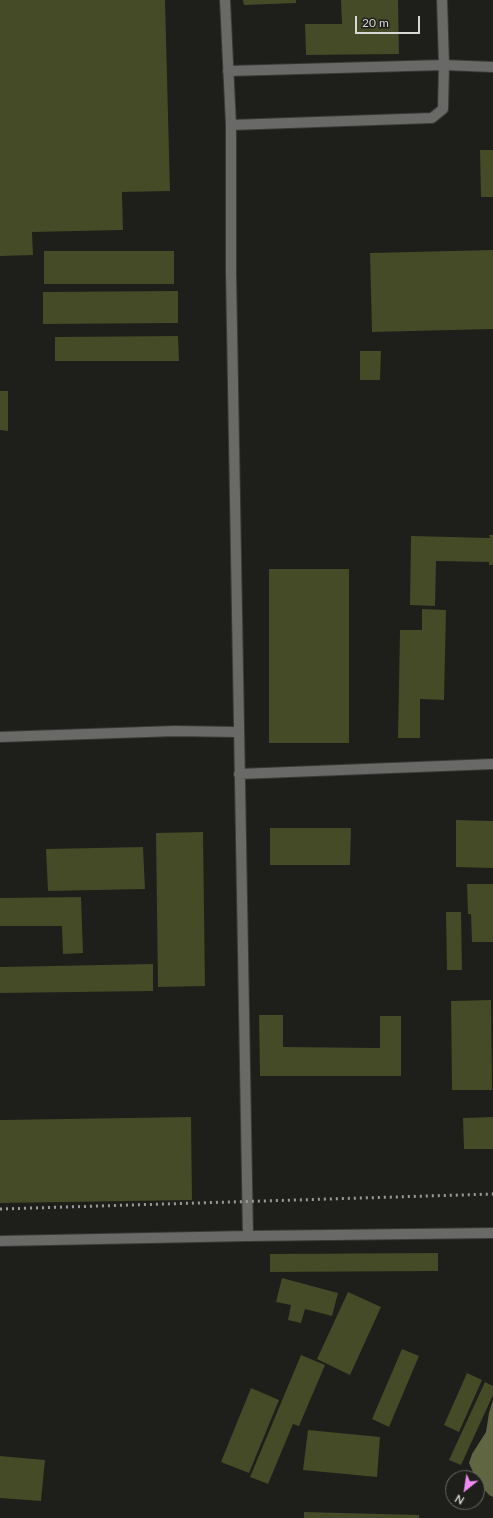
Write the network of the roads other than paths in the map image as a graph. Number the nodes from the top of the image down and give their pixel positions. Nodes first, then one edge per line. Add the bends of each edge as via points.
1 (225, 0) edge
2 (442, 0) edge
3 (444, 65) junction
4 (493, 67) edge
5 (228, 71) junction
6 (231, 126) junction
7 (238, 732) junction
8 (0, 737) edge
9 (493, 764) edge
10 (239, 774) junction
11 (493, 1233) edge
12 (248, 1236) junction
13 (0, 1241) edge

1 - 5 street
2 - 3 street
3 - 4 street
3 - 5 street
3 - 6 street via 443,109 432,118
5 - 6 street
6 - 7 street
7 - 8 street via 175,731
7 - 10 street
9 - 10 street
10 - 12 street
11 - 12 street
12 - 13 street

